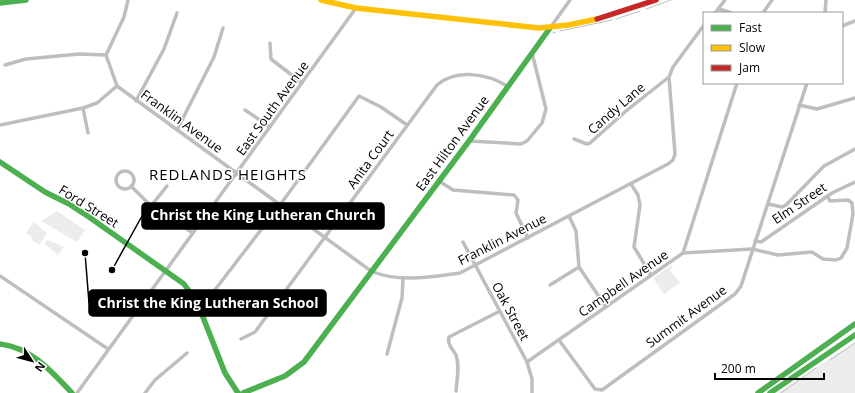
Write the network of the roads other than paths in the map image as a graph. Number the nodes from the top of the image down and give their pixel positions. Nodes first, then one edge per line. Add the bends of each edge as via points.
1 (26, 0) edge
2 (128, 0) edge
3 (321, 0) edge
4 (570, 0) edge
5 (656, 0) edge
6 (725, 0) edge
7 (772, 0) edge
8 (826, 0) edge
9 (0, 3) edge
10 (356, 8) junction
11 (719, 9) junction
12 (715, 12) edge
13 (729, 12) edge
14 (764, 12) edge
15 (824, 12) edge
16 (177, 13) dead end
17 (855, 21) edge
18 (703, 26) edge
19 (843, 26) edge
20 (223, 28) dead end
21 (550, 28) junction
22 (270, 44) dead end
23 (532, 52) junction
24 (106, 55) junction
25 (5, 65) dead end
26 (669, 77) junction
27 (302, 83) junction
28 (737, 84) edge
29 (807, 84) edge
30 (117, 86) junction
31 (507, 86) junction
32 (855, 98) edge
33 (136, 101) junction
34 (799, 105) junction
35 (83, 108) junction
36 (245, 110) dead end
37 (0, 125) edge
38 (407, 125) junction
39 (270, 128) junction
40 (177, 130) junction
41 (88, 133) dead end
42 (574, 139) dead end
43 (469, 141) junction
44 (855, 150) edge
45 (0, 162) edge
46 (237, 173) junction
47 (439, 181) junction
48 (855, 182) edge
49 (631, 184) junction
50 (131, 186) junction
51 (167, 186) dead end
52 (828, 196) junction
53 (768, 204) junction
54 (280, 205) junction
55 (152, 206) junction
56 (569, 216) junction
57 (193, 233) junction
58 (325, 238) junction
59 (528, 238) junction
60 (756, 241) junction
61 (463, 242) dead end
62 (752, 249) junction
63 (683, 253) junction
64 (475, 266) junction
65 (579, 267) junction
66 (166, 270) junction
67 (371, 271) junction
68 (651, 275) junction
69 (0, 276) edge
70 (403, 278) junction
71 (550, 285) dead end
72 (212, 295) dead end
73 (606, 307) junction
74 (500, 311) junction
75 (855, 324) edge
76 (855, 335) edge
77 (242, 339) dead end
78 (559, 340) junction
79 (0, 344) edge
80 (108, 349) junction
81 (187, 352) dead end
82 (387, 354) dead end
83 (527, 362) junction
84 (456, 391) dead end
85 (72, 393) edge
86 (77, 393) edge
87 (145, 393) edge
88 (238, 393) edge
89 (243, 393) edge
90 (532, 393) edge
91 (758, 393) edge
92 (770, 393) edge

1 - 9 street
2 - 24 street via 124,17
3 - 10 street
4 - 21 street
5 - 21 street via 620,12
6 - 11 street
7 - 14 street
8 - 15 street
10 - 21 street
10 - 27 street, East South Avenue
11 - 12 street
11 - 13 street
16 - 33 street via 164,49
17 - 19 street
18 - 26 street via 673,67
20 - 40 street via 214,57
21 - 23 street, East Hilton Avenue
22 - 27 street via 271,59
23 - 31 street, East Hilton Avenue
23 - 43 street via 546,109 542,123 530,138 521,144
24 - 25 street via 79,54 26,59
24 - 30 street
26 - 42 street, Candy Lane via 590,144
26 - 49 street, Franklin Avenue via 675,154 673,160
27 - 39 street, East South Avenue
28 - 63 street, Campbell Avenue
29 - 34 street, Summit Avenue
30 - 33 street, Franklin Avenue
30 - 35 street via 97,103
31 - 38 street, Anita Court via 488,76 449,76 437,85
31 - 43 street, East Hilton Avenue
32 - 34 street via 817,109
33 - 40 street, Franklin Avenue
34 - 53 street, Summit Avenue
35 - 37 street
35 - 41 street
36 - 39 street
38 - 54 street via 359,96
38 - 58 street, Anita Court
39 - 46 street, East South Avenue
40 - 46 street, Franklin Avenue
43 - 47 street, East Hilton Avenue
44 - 53 street via 824,166 786,205 782,207
45 - 66 street, Ford Street via 89,217
46 - 54 street, Franklin Avenue
46 - 57 street, East South Avenue
47 - 59 street via 453,190 514,195 518,200 516,213
47 - 67 street, East Hilton Avenue
48 - 52 street, Elm Street
49 - 56 street, Franklin Avenue
49 - 68 street via 638,195 640,205 634,247
50 - 50 street via 134,181 131,174 124,171 119,173 116,180 118,186 126,189
50 - 55 street
51 - 55 street
52 - 60 street, Elm Street via 761,242
52 - 62 street via 830,201 848,200 852,203 847,248 841,258 830,261 812,252 778,255
53 - 60 street, Summit Avenue
54 - 58 street, Franklin Avenue
54 - 72 street
55 - 57 street
56 - 59 street, Franklin Avenue
56 - 65 street via 576,231
57 - 66 street, East South Avenue
58 - 67 street, Franklin Avenue
58 - 77 street, Anita Court via 255,332
59 - 64 street, Franklin Avenue
60 - 62 street, Summit Avenue
61 - 64 street, Oak Street
62 - 63 street
62 - 78 street, Summit Avenue via 741,286 735,294 602,390 595,389
63 - 68 street, Campbell Avenue
64 - 70 street, Franklin Avenue via 460,273
64 - 74 street, Oak Street
65 - 71 street
65 - 73 street
66 - 80 street, East South Avenue
66 - 88 street, Ford Street via 184,284 197,302 225,373
67 - 70 street, Franklin Avenue via 384,276
67 - 89 street, East Hilton Avenue via 298,368
68 - 73 street, Campbell Avenue
69 - 80 street
70 - 82 street via 402,298
73 - 78 street, Campbell Avenue
74 - 83 street, Oak Street
74 - 84 street via 449,337 459,366
75 - 91 street
76 - 92 street
78 - 83 street, Campbell Avenue
79 - 85 street via 6,344 33,356
80 - 86 street, East South Avenue
81 - 87 street via 155,380
83 - 90 street, Oak Street via 532,379

